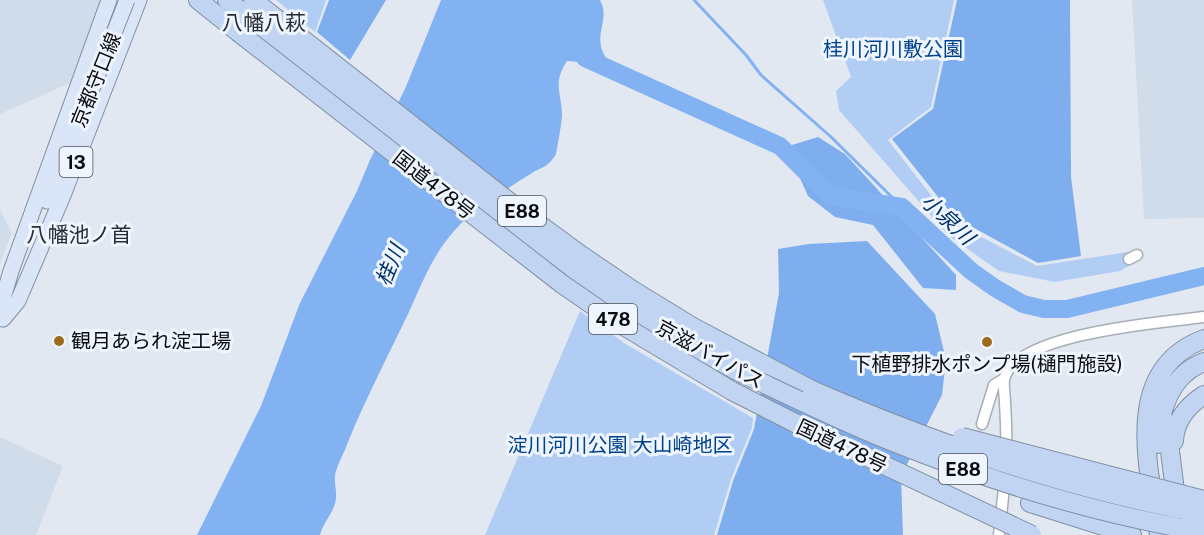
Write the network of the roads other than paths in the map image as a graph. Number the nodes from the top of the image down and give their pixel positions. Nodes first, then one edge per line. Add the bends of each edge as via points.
1 (110, 0) edge
2 (127, 0) edge
3 (139, 0) edge
4 (198, 0) edge
5 (227, 0) edge
6 (254, 0) edge
7 (83, 69) junction
8 (112, 79) junction
9 (1204, 317) edge
10 (2, 323) edge
11 (1204, 339) edge
12 (1204, 362) edge
13 (735, 370) junction
14 (1204, 373) edge
15 (1004, 379) junction
16 (812, 390) junction
17 (1204, 395) edge
18 (982, 424) dead end
19 (1171, 469) junction
20 (1204, 500) edge
21 (1204, 514) edge
22 (1081, 520) junction
23 (1204, 532) edge
24 (999, 535) edge
25 (1032, 535) edge
26 (1115, 535) edge
27 (1132, 535) edge
28 (1159, 535) edge
29 (1169, 535) edge
30 (1181, 535) edge

1 - 7 main road, 13
2 - 10 main road, 京都守口線 / 13, bridge
3 - 8 main road, 13
4 - 25 highway, 国道478号 / 478, bridge via 502,238 617,322 732,392
5 - 13 highway, 京滋バイパス / E88 via 572,268 625,306
6 - 16 highway, 京滋バイパス / E88 via 581,255 693,327
7 - 8 street
7 - 10 main road, 13 via 11,272 3,298
8 - 10 main road, 13 via 18,302
9 - 15 street via 1070,338 1031,352 1011,367
11 - 28 highway via 1186,347 1167,363 1149,399 1147,448
12 - 29 highway via 1178,380 1163,406 1159,423 1158,451
13 - 22 highway, E88, bridge via 779,397 885,447
13 - 23 highway, 京滋バイパス / E88, bridge via 842,421 963,469 1092,508
14 - 19 highway via 1189,383 1173,405 1168,442
15 - 18 street via 994,385
15 - 24 street via 1007,440
16 - 20 highway, bridge via 948,434
16 - 21 highway, 京滋バイパス / E88, bridge via 969,452 1119,495
17 - 19 highway via 1179,419 1174,431
19 - 30 highway
22 - 26 highway
22 - 27 highway, E88

